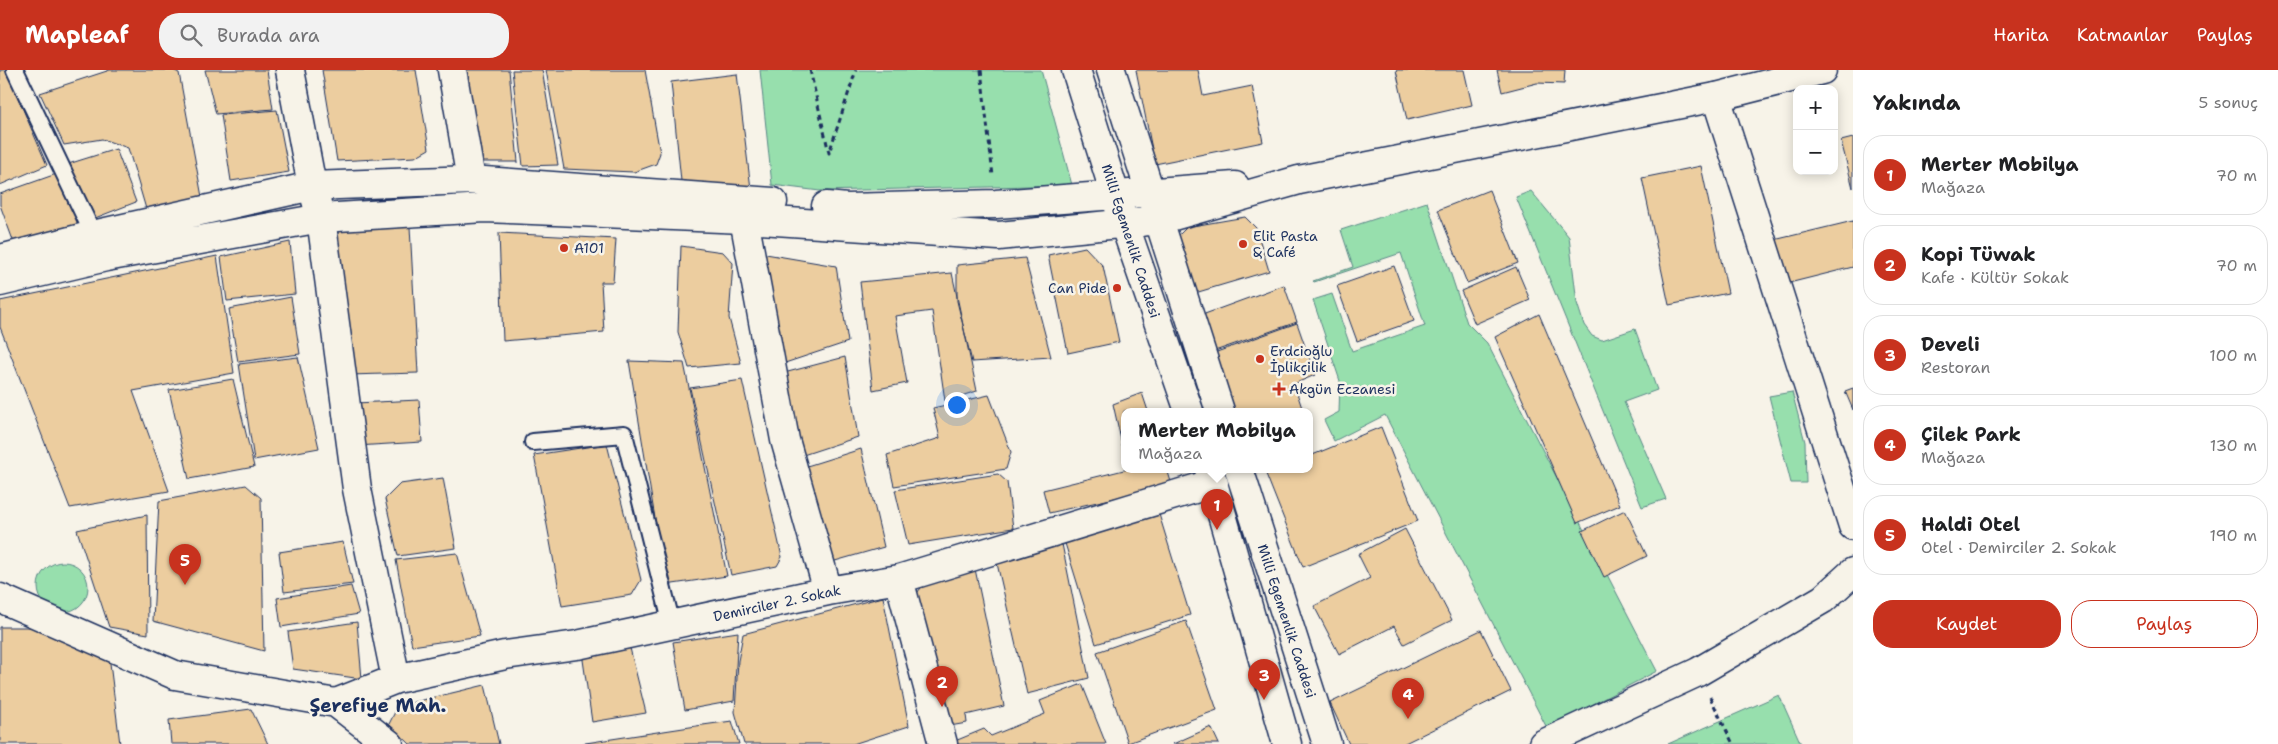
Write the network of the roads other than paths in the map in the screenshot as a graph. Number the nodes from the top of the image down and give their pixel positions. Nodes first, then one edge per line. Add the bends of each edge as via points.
1 (15, 70) edge
2 (290, 70) edge
3 (452, 70) edge
4 (1076, 70) edge
5 (1111, 70) edge
6 (1822, 70) edge
7 (1716, 97) junction
8 (471, 180) junction
9 (1298, 180) junction
10 (312, 186) junction
11 (1150, 193) junction
12 (1116, 197) junction
13 (321, 218) junction
14 (744, 219) junction
15 (1159, 220) junction
16 (1124, 223) junction
17 (100, 246) junction
18 (0, 259) edge
19 (0, 282) edge
20 (1188, 408) edge
21 (1219, 408) edge
22 (533, 442) dead end
23 (1240, 473) edge
24 (1212, 476) edge
25 (1853, 526) edge
26 (1853, 572) edge
27 (899, 579) junction
28 (828, 591) junction
29 (0, 598) edge
30 (672, 624) junction
31 (396, 679) junction
32 (336, 703) junction
33 (1553, 742) edge
34 (388, 744) edge
35 (943, 744) edge
36 (1287, 744) edge
37 (1326, 744) edge

1 - 17 lane
2 - 10 street
3 - 8 street
4 - 12 street, Milli Egemenlik Caddesi
5 - 11 street
6 - 7 street
7 - 9 street
7 - 25 street
8 - 10 street
8 - 12 street via 848,208
9 - 11 street
9 - 15 street
10 - 13 street
10 - 17 street
11 - 12 street
11 - 15 street
12 - 16 street, Milli Egemenlik Caddesi
13 - 14 street via 485,208
13 - 17 street
13 - 31 street via 357,488
14 - 16 street via 999,236
14 - 28 street via 785,440
15 - 16 street
15 - 21 street
16 - 20 street, Milli Egemenlik Caddesi
17 - 18 street
17 - 19 street
22 - 30 lane via 624,434
23 - 37 street, Milli Egemenlik Caddesi
24 - 27 street, Demirciler 2. Sokak
24 - 36 street
26 - 33 street via 1823,599 1698,672
27 - 28 street, Demirciler 2. Sokak
27 - 35 street
28 - 30 street, Demirciler 2. Sokak
29 - 32 street via 175,675
30 - 31 street, Demirciler 2. Sokak
31 - 32 street, Demirciler 2. Sokak
32 - 34 street

